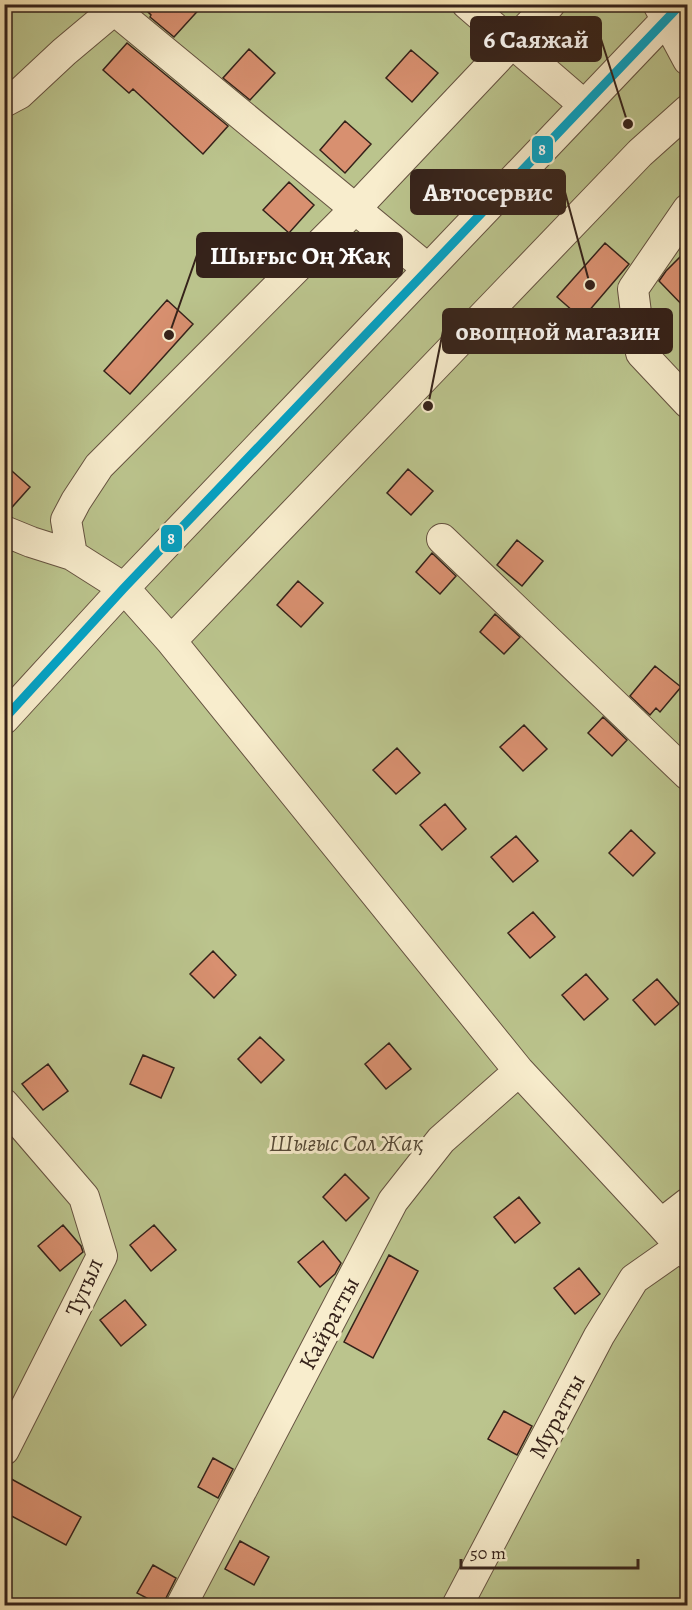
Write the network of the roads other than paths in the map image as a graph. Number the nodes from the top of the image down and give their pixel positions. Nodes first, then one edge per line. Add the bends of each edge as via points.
1 (467, 4) edge
2 (550, 4) edge
3 (110, 8) edge
4 (669, 9) edge
5 (512, 43) junction
6 (687, 60) edge
7 (4, 102) edge
8 (584, 105) junction
9 (687, 110) edge
10 (355, 209) junction
11 (687, 209) edge
12 (428, 269) junction
13 (687, 402) edge
14 (4, 531) edge
15 (442, 539) dead end
16 (72, 555) junction
17 (124, 588) junction
18 (171, 641) junction
19 (4, 719) edge
20 (687, 775) edge
21 (519, 1071) junction
22 (4, 1104) edge
23 (687, 1203) edge
24 (661, 1224) junction
25 (684, 1250) edge
26 (4, 1450) edge
27 (182, 1605) edge
28 (457, 1605) edge

1 - 5 street
2 - 5 street
3 - 7 street via 18,94
3 - 10 street
4 - 6 street
4 - 8 street
5 - 8 street
5 - 10 street
8 - 12 street
9 - 18 street via 639,153
10 - 12 street
10 - 16 street via 99,466 66,520
11 - 13 street via 633,289 641,353
12 - 17 street
14 - 16 street
15 - 20 street
16 - 17 street
17 - 18 street
17 - 19 street
18 - 21 street
21 - 24 street
21 - 27 street, Кайратты via 441,1140 393,1202
22 - 26 street, Тугыл via 84,1197 102,1256
23 - 24 street
24 - 25 street
25 - 28 street, Муратты via 634,1279 598,1336

